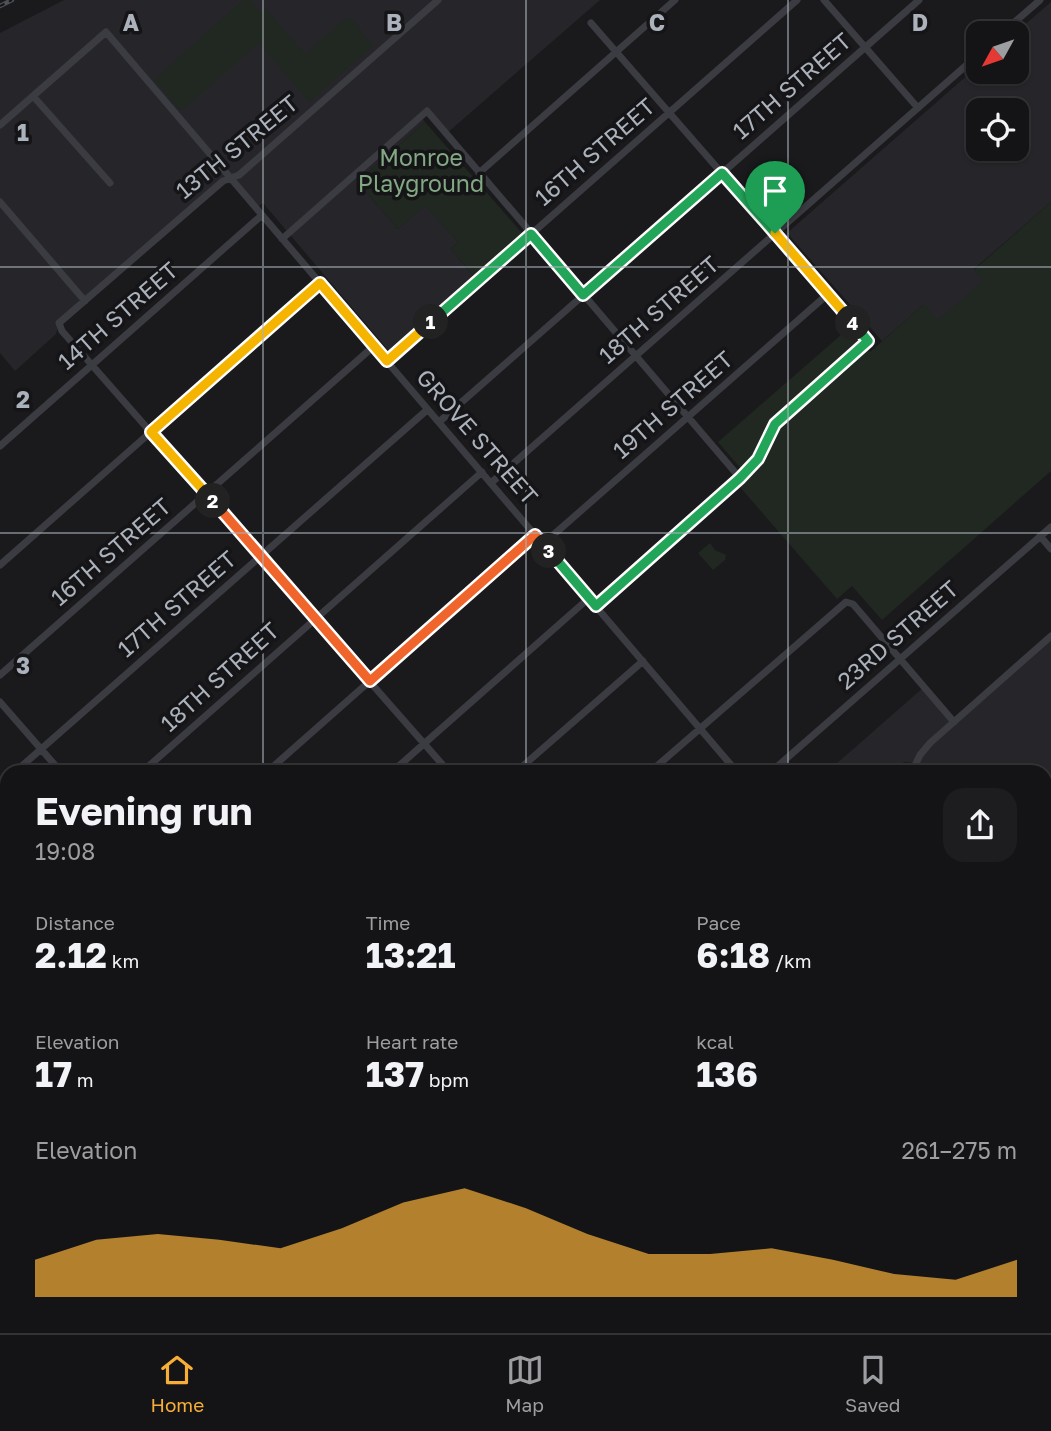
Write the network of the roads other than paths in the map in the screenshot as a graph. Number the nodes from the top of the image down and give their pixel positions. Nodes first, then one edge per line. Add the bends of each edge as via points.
1 (438, 0) edge
2 (675, 0) edge
3 (797, 0) edge
4 (824, 0) edge
5 (919, 0) edge
6 (1040, 0) edge
7 (1016, 21) edge
8 (591, 23) dead end
9 (865, 47) junction
10 (616, 52) junction
11 (966, 66) edge
12 (33, 96) junction
13 (918, 108) junction
14 (669, 112) junction
15 (0, 125) edge
16 (479, 173) junction
17 (722, 173) junction
18 (231, 179) junction
19 (110, 183) dead end
20 (0, 202) edge
21 (262, 215) junction
22 (775, 233) junction
23 (531, 234) junction
24 (282, 239) junction
25 (320, 283) junction
26 (828, 294) junction
27 (583, 295) junction
28 (85, 301) junction
29 (374, 346) junction
30 (635, 356) junction
31 (387, 361) junction
32 (92, 365) junction
33 (428, 410) junction
34 (688, 418) junction
35 (439, 422) junction
36 (151, 432) junction
37 (0, 446) edge
38 (482, 472) junction
39 (740, 478) junction
40 (491, 483) junction
41 (206, 494) junction
42 (1051, 527) edge
43 (535, 535) junction
44 (1040, 536) junction
45 (543, 544) junction
46 (1051, 549) edge
47 (260, 556) junction
48 (0, 565) edge
49 (589, 598) junction
50 (596, 606) junction
51 (315, 618) junction
52 (1051, 636) edge
53 (900, 659) junction
54 (643, 661) junction
55 (0, 675) edge
56 (370, 681) junction
57 (0, 702) edge
58 (954, 722) junction
59 (699, 728) junction
60 (424, 743) junction
61 (41, 750) junction
62 (24, 765) edge
63 (55, 765) edge
64 (150, 765) edge
65 (275, 765) edge
66 (400, 765) edge
67 (443, 765) edge
68 (524, 765) edge
69 (658, 765) edge
70 (731, 765) edge
71 (779, 765) edge
72 (915, 765) edge

1 - 18 street, 13TH STREET
2 - 10 street
3 - 14 street, 16TH STREET
4 - 9 street
5 - 9 street, 17TH STREET
6 - 7 street
8 - 10 street
9 - 13 street
9 - 17 street, 17TH STREET
10 - 14 street
10 - 16 street
11 - 13 street, 18TH STREET
12 - 15 street
12 - 18 street, GROVE STREET via 106,32
12 - 19 street
13 - 22 street, 18TH STREET
14 - 17 street
14 - 23 street, 16TH STREET
16 - 23 street
16 - 24 street via 426,111
17 - 22 street
17 - 27 street, 17TH STREET
18 - 21 street, GROVE STREET
18 - 28 street, 13TH STREET via 223,181
20 - 28 street
21 - 24 street, GROVE STREET
21 - 32 street, 14TH STREET
22 - 26 street
22 - 30 street, 18TH STREET
23 - 27 street
23 - 31 street, 16TH STREET
24 - 25 street, GROVE STREET
25 - 29 street, GROVE STREET
25 - 36 street
26 - 34 street, 19TH STREET
26 - 39 street via 868,341 775,424 758,459
27 - 30 street
27 - 35 street, 17TH STREET
28 - 32 street, 13TH STREET via 59,323
29 - 31 street, GROVE STREET
29 - 41 street, 16TH STREET
30 - 34 street
30 - 40 street, 18TH STREET
31 - 33 street, GROVE STREET
32 - 36 street
32 - 37 street, 14TH STREET
33 - 35 street, GROVE STREET
33 - 47 street, 17TH STREET
34 - 39 street
34 - 45 street, 19TH STREET
35 - 38 street, GROVE STREET
36 - 41 street
36 - 48 street
38 - 40 street, GROVE STREET
38 - 51 street, 18TH STREET
39 - 50 street
40 - 43 street, GROVE STREET
41 - 47 street
41 - 55 street, 16TH STREET
42 - 44 street, 23RD STREET
43 - 45 street, GROVE STREET
43 - 56 street
44 - 46 street
44 - 53 street, 23RD STREET
45 - 49 street, GROVE STREET
47 - 51 street
47 - 61 street, 17TH STREET
49 - 50 street, GROVE STREET
49 - 60 street
50 - 54 street, GROVE STREET
51 - 56 street
51 - 64 street, 18TH STREET
52 - 58 street
53 - 58 street
53 - 59 street via 853,604 846,602
53 - 71 street, 23RD STREET
54 - 59 street, GROVE STREET
54 - 68 street
56 - 60 street
56 - 65 street
57 - 61 street
58 - 72 street
59 - 69 street
59 - 70 street, GROVE STREET
60 - 66 street
60 - 67 street
61 - 62 street, 17TH STREET
61 - 63 street

